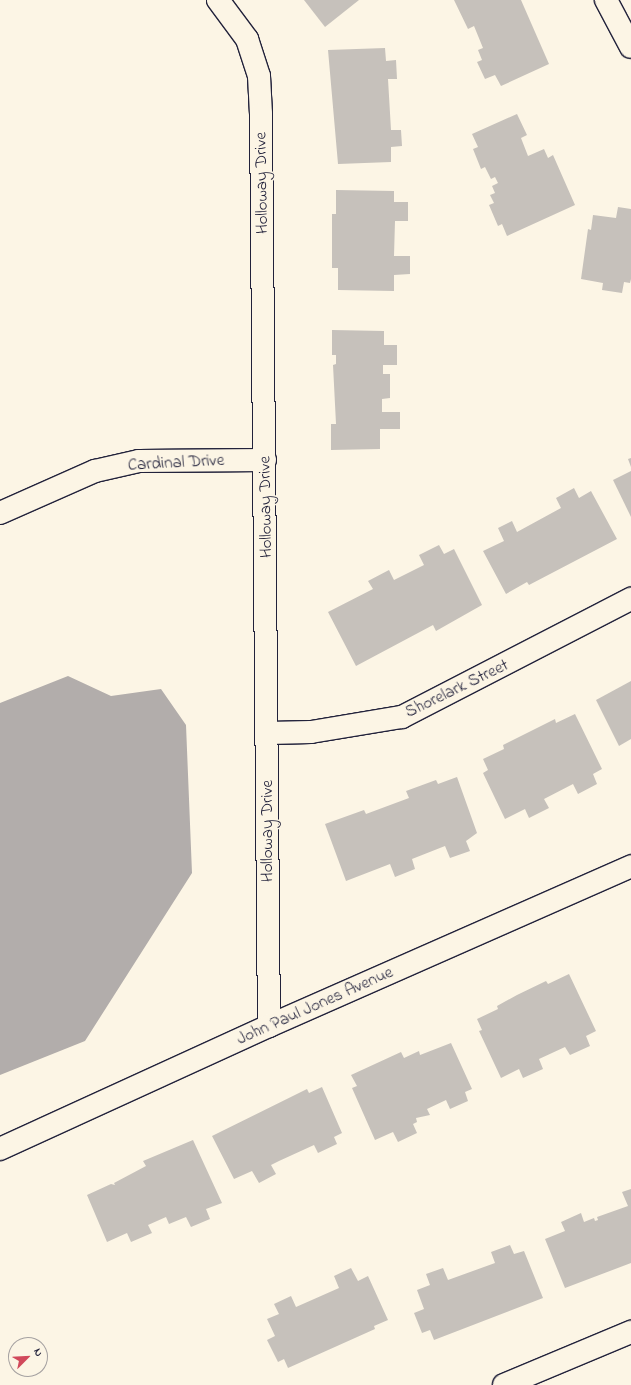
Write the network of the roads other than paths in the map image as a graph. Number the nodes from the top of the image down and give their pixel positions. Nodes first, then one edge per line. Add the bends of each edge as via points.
1 (218, 0) edge
2 (606, 0) edge
3 (631, 47) edge
4 (265, 460) junction
5 (0, 513) edge
6 (631, 599) edge
7 (268, 733) junction
8 (631, 866) edge
9 (269, 1026) junction
10 (0, 1149) edge
11 (631, 1332) edge
12 (504, 1385) edge

1 - 4 street, Holloway Drive via 247,39 259,76
2 - 3 street
4 - 5 street, Cardinal Drive via 139,461 95,471
4 - 7 street, Holloway Drive
6 - 7 street, Shorelark Street via 402,717 311,732
7 - 9 street, Holloway Drive
8 - 9 street, John Paul Jones Avenue
9 - 10 street, John Paul Jones Avenue
11 - 12 street

